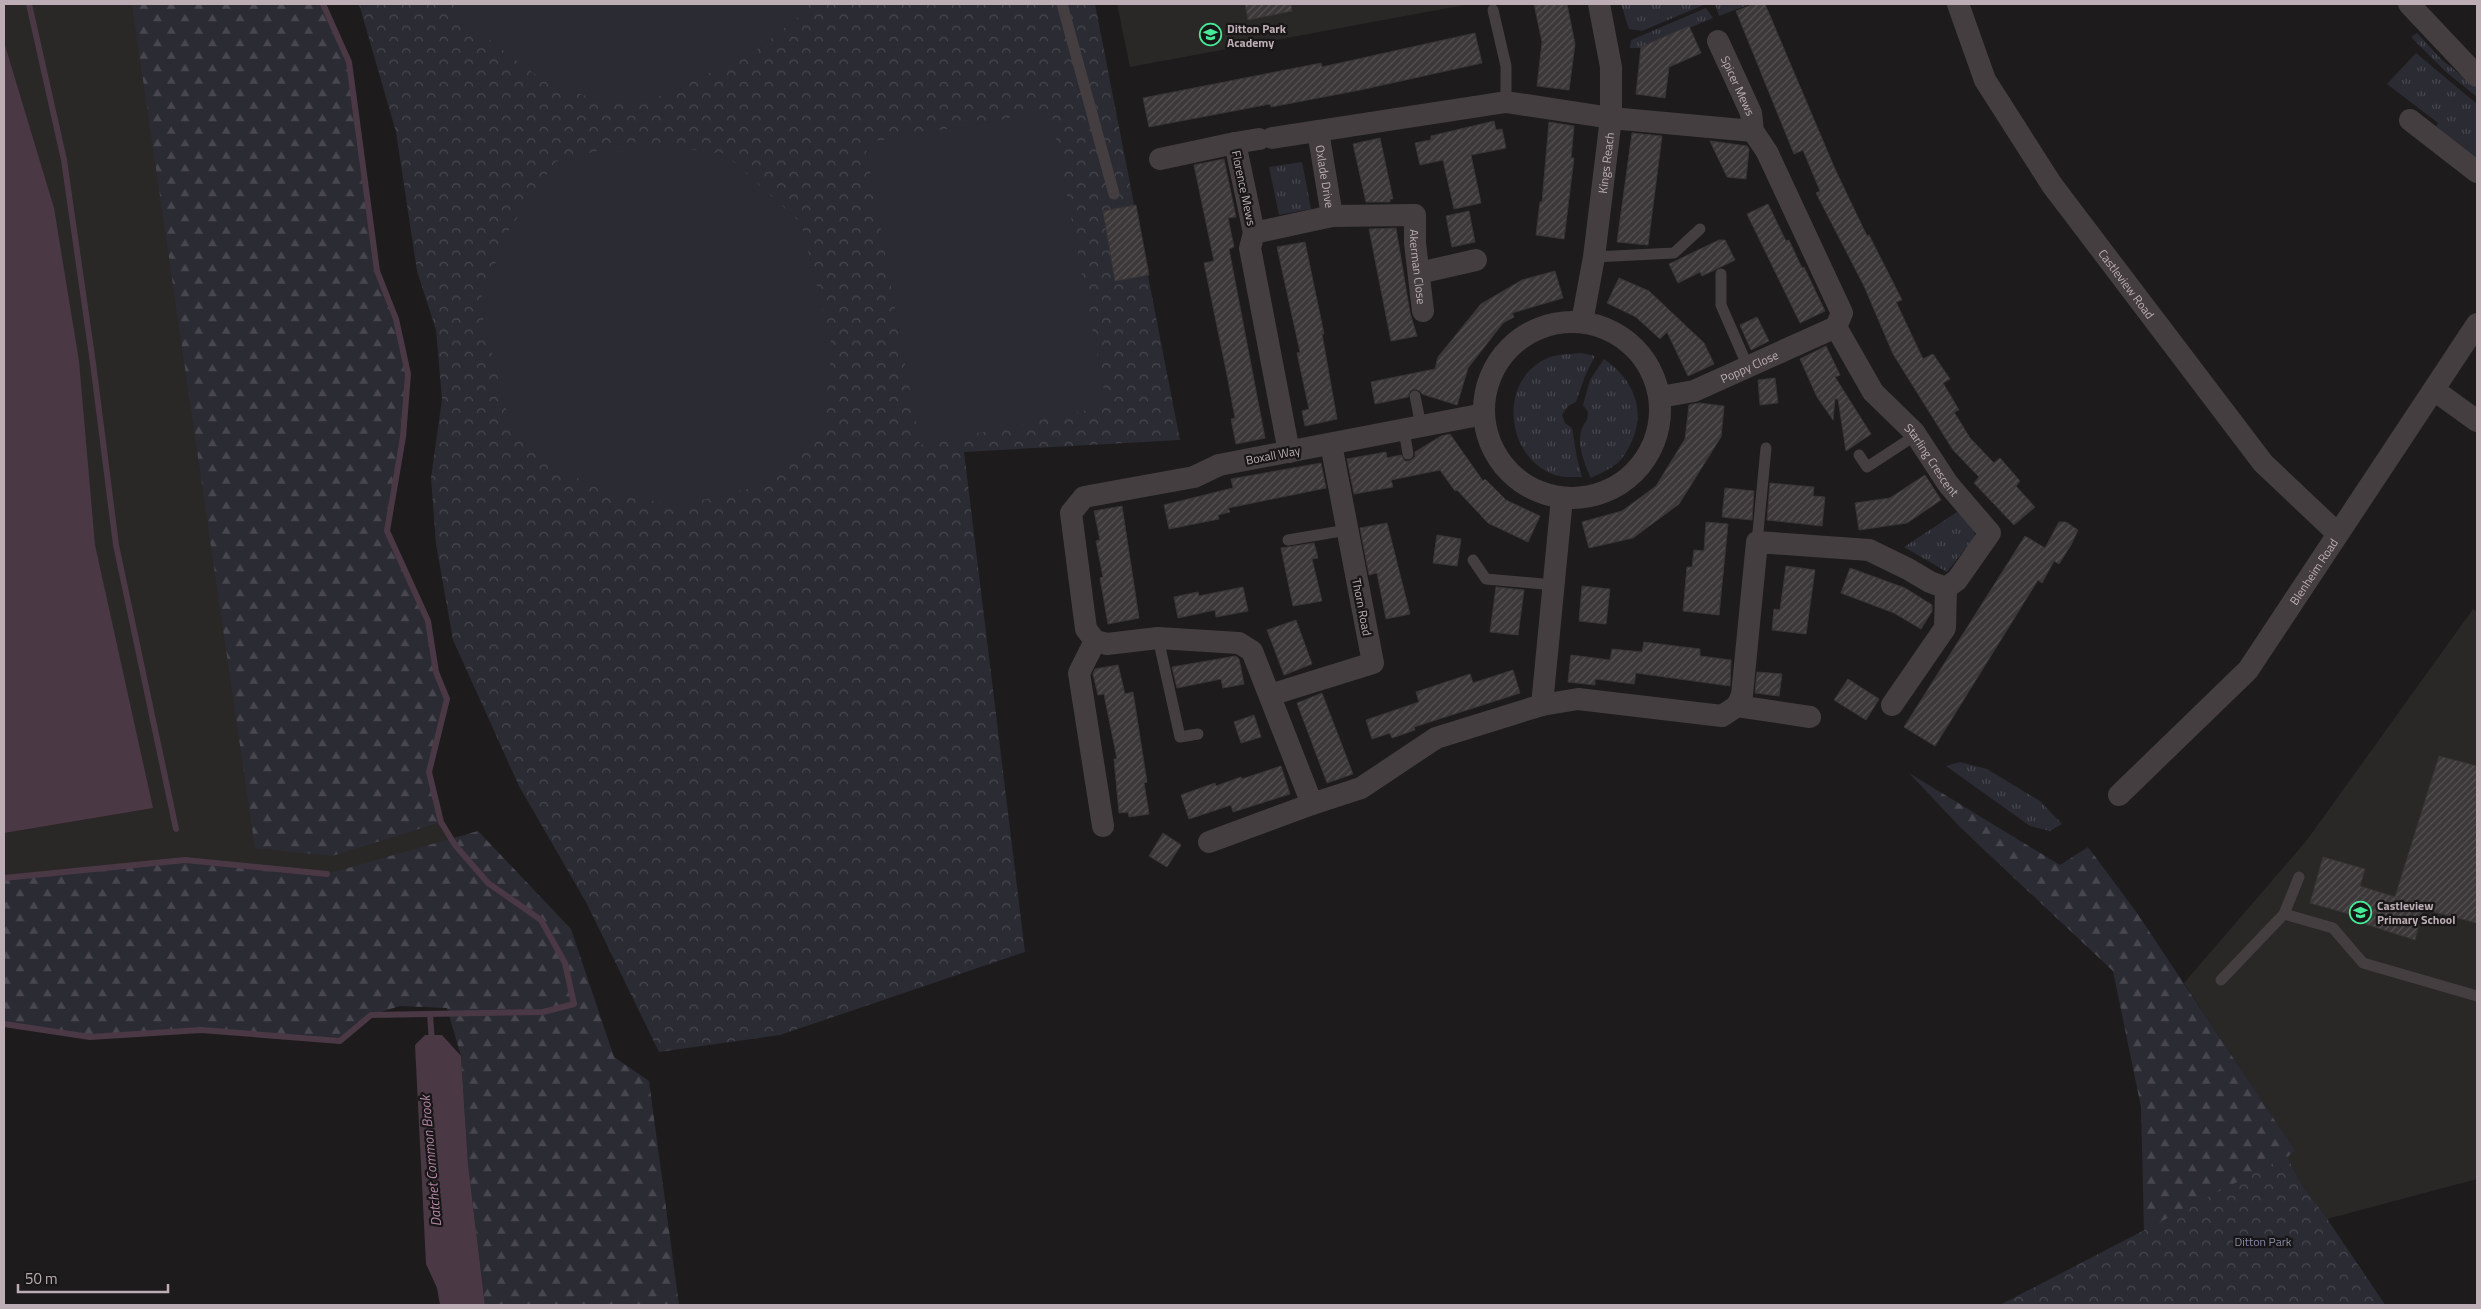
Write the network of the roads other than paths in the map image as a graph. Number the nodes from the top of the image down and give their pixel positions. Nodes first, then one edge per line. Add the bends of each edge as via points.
1 (1062, 4) edge
2 (1599, 4) edge
3 (1958, 4) edge
4 (2408, 4) edge
5 (1493, 10) dead end
6 (1718, 41) dead end
7 (2477, 76) edge
8 (1506, 102) junction
9 (1612, 118) junction
10 (2410, 120) dead end
11 (1318, 131) junction
12 (1753, 131) junction
13 (1235, 144) junction
14 (1160, 159) dead end
15 (2477, 172) edge
16 (1114, 194) dead end
17 (1332, 216) junction
18 (1700, 229) dead end
19 (1254, 233) junction
20 (1594, 257) junction
21 (1476, 260) dead end
22 (1419, 273) junction
23 (1721, 274) dead end
24 (1423, 311) dead end
25 (1582, 322) junction
26 (2477, 324) edge
27 (1836, 327) junction
28 (1748, 367) junction
29 (2434, 390) junction
30 (1415, 396) dead end
31 (1660, 397) junction
32 (1484, 414) junction
33 (2477, 421) edge
34 (1413, 428) junction
35 (1916, 436) junction
36 (1331, 444) junction
37 (1766, 448) dead end
38 (1290, 452) junction
39 (1408, 454) dead end
40 (1859, 455) dead end
41 (1562, 498) junction
42 (1347, 530) junction
43 (2338, 534) junction
44 (1288, 540) dead end
45 (1757, 542) junction
46 (1473, 560) dead end
47 (1554, 585) junction
48 (1946, 588) junction
49 (1158, 638) junction
50 (1094, 641) junction
51 (1270, 695) junction
52 (1892, 705) dead end
53 (1542, 706) junction
54 (1737, 706) junction
55 (1810, 717) dead end
56 (1198, 734) dead end
57 (2119, 796) dead end
58 (1312, 804) junction
59 (1103, 826) dead end
60 (1209, 842) dead end
61 (2299, 877) dead end
62 (2284, 914) junction
63 (2221, 980) dead end
64 (2477, 996) edge

1 - 16 lane
2 - 9 street, Kings Reach via 1611,67
3 - 43 street, Castleview Road via 1985,80 2052,185 2263,463
4 - 7 street
5 - 8 lane via 1506,66
6 - 12 street, Spicer Mews via 1751,113
8 - 9 street, Oxlade Drive
8 - 11 street, Oxlade Drive
9 - 12 street, Oxlade Drive
9 - 20 street, Kings Reach
10 - 15 street
11 - 13 street, Florence Mews
11 - 17 street, Oxlade Drive
12 - 27 street via 1767,152 1842,313
13 - 14 street, Florence Mews
13 - 19 street, Florence Mews
17 - 19 street, Oxlade Drive
17 - 22 street, Akerman Close via 1415,215
18 - 20 lane via 1674,254
19 - 38 street via 1250,248
20 - 25 street, Kings Reach
21 - 22 street
22 - 24 street, Akerman Close
23 - 28 lane via 1721,305
25 - 31 street via 1602,327 1623,338 1640,354 1653,374
25 - 32 street via 1552,324 1524,336 1502,356 1488,383
26 - 29 street, Blenheim Road
27 - 28 street, Poppy Close
27 - 35 street, Starling Crescent via 1873,392
28 - 31 street, Poppy Close via 1694,391
29 - 33 street
29 - 43 street, Blenheim Road
30 - 34 lane
31 - 41 street via 1660,424 1652,449 1637,470 1617,487 1592,496
32 - 34 street, Boxall Way
32 - 41 street via 1489,438 1511,473 1538,492
34 - 36 street, Boxall Way
34 - 39 lane
35 - 40 lane via 1867,467
35 - 48 street, Starling Crescent via 1948,484 1990,533 1957,580
36 - 38 street, Boxall Way
36 - 42 street, Thorn Road
37 - 45 lane
38 - 50 street, Boxall Way via 1219,465 1194,477 1084,497 1071,514 1086,629
41 - 47 street
42 - 44 lane
42 - 51 street, Thorn Road via 1373,663
43 - 57 street, Blenheim Road via 2248,670
45 - 48 street via 1870,550
45 - 54 street via 1742,695
46 - 47 lane via 1486,579
47 - 53 street
48 - 52 street via 1945,628
49 - 50 street via 1107,644
49 - 51 street via 1238,643 1252,651
49 - 56 lane via 1180,737
50 - 59 street via 1079,673
51 - 58 street
53 - 54 street via 1578,699 1722,716
53 - 58 street via 1436,738 1361,788
54 - 55 street
58 - 60 street
61 - 62 lane
62 - 63 lane
62 - 64 lane via 2333,928 2363,963

